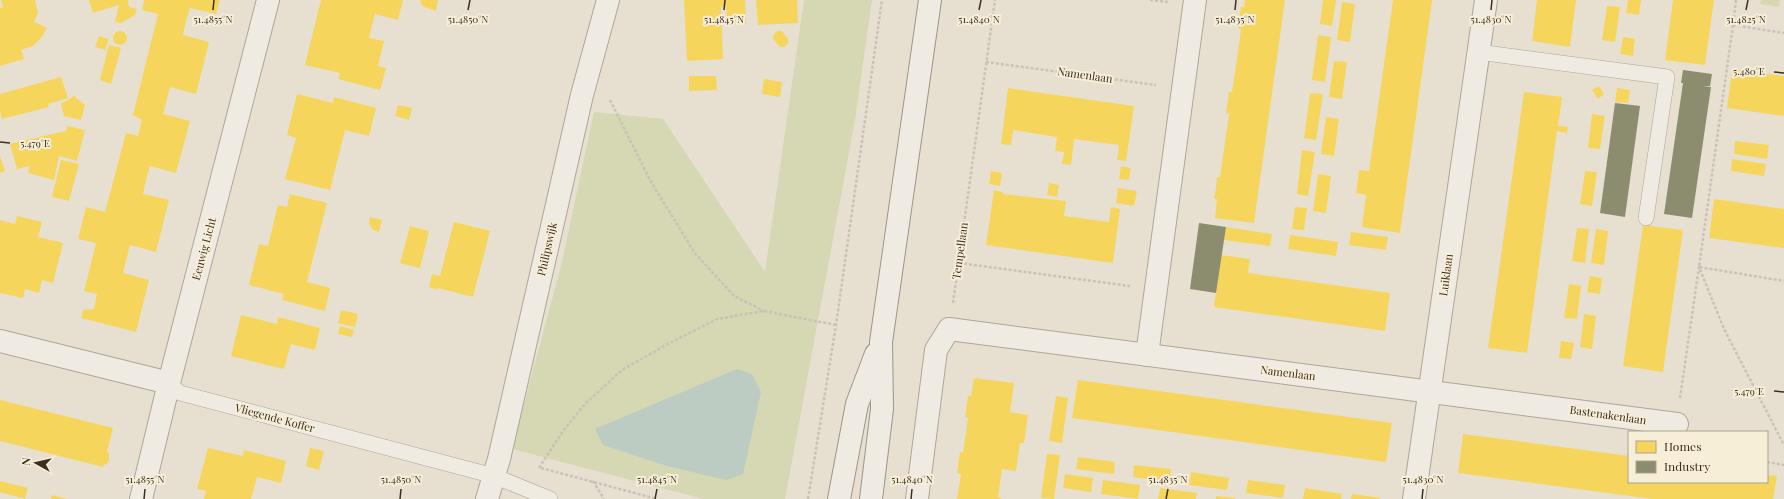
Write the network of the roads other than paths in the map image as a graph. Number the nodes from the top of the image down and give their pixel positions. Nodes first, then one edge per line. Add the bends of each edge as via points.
1 (268, 0) edge
2 (608, 0) edge
3 (930, 0) edge
4 (1195, 0) edge
5 (1486, 0) edge
6 (1478, 52) junction
7 (1646, 218) dead end
8 (0, 341) edge
9 (881, 342) junction
10 (1147, 355) junction
11 (169, 383) junction
12 (1430, 392) junction
13 (1677, 424) road end
14 (494, 476) junction
15 (141, 499) edge
16 (488, 499) edge
17 (550, 499) edge
18 (839, 499) edge
19 (871, 499) edge
20 (917, 499) edge
21 (1414, 499) edge

1 - 11 street, Eeuwig Licht
2 - 14 street, Philipswijk via 582,95
3 - 9 street
4 - 10 street
5 - 6 street, Luiklaan
6 - 7 lane via 1667,77
6 - 12 street, Luiklaan
8 - 11 street, Vliegende Koffer
9 - 18 street via 857,404
9 - 19 street via 882,409
10 - 12 street, Namenlaan
10 - 20 street, Namenlaan via 950,329 936,350
11 - 14 lane, Vliegende Koffer via 180,393
11 - 15 street, Eeuwig Licht
12 - 13 street, Bastenakenlaan
12 - 21 street, Luiklaan
14 - 16 street, Philipswijk
14 - 17 lane, Vliegende Koffer

